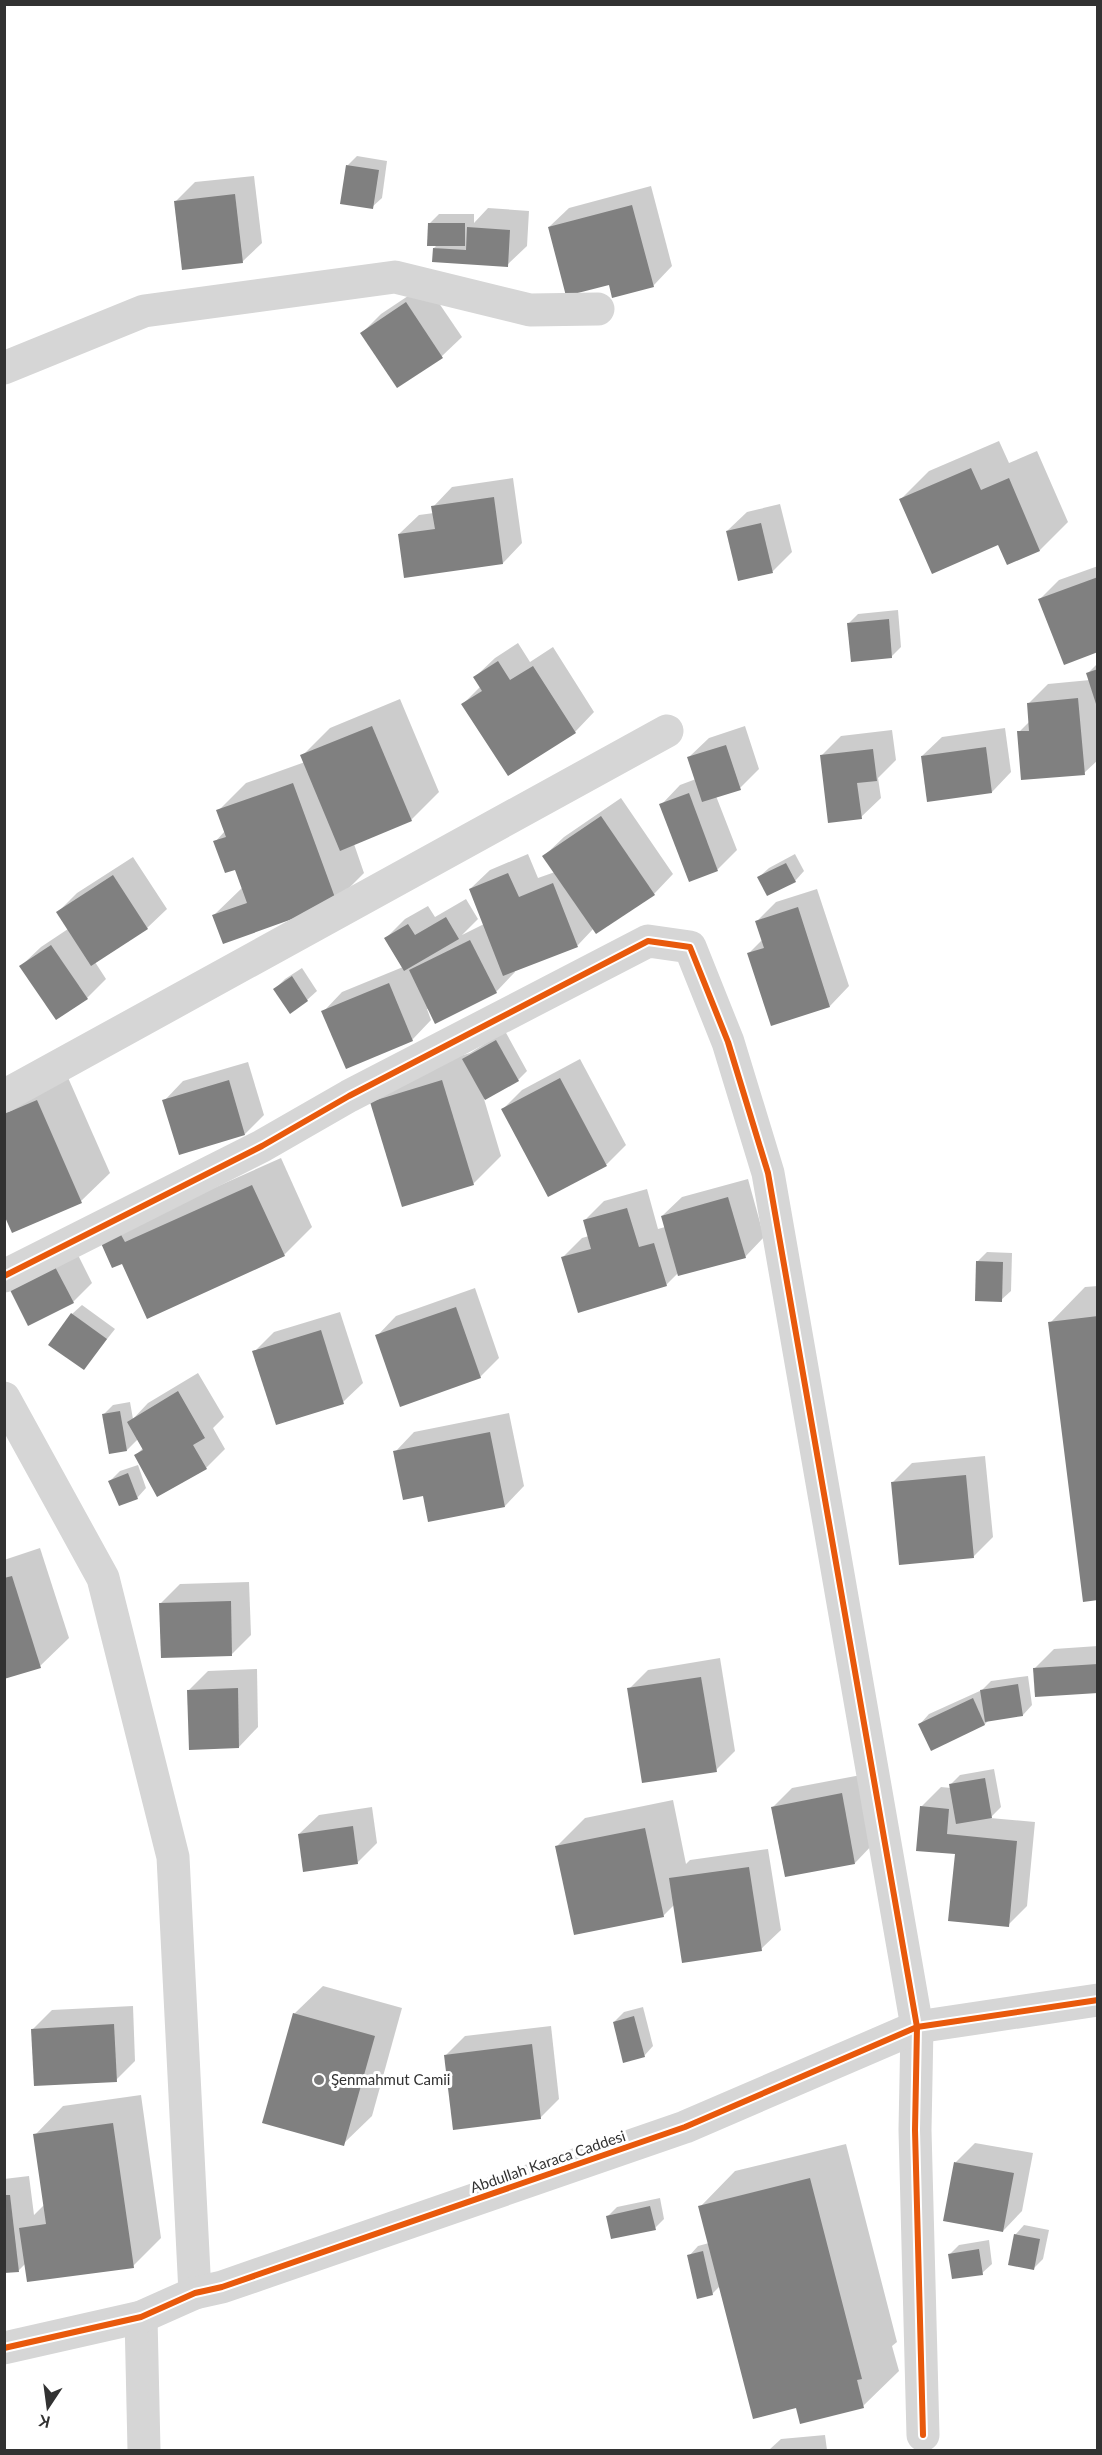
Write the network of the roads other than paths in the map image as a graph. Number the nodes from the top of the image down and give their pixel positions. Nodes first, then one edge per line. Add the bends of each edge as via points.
1 (598, 309) dead end
2 (4, 368) edge
3 (667, 731) dead end
4 (4, 1096) edge
5 (4, 1276) edge
6 (4, 1398) edge
7 (1098, 2000) edge
8 (917, 2027) junction
9 (195, 2293) junction
10 (141, 2317) junction
11 (4, 2348) edge
12 (923, 2434) dead end
13 (144, 2451) edge

1 - 2 street via 530,310 395,277 144,311
3 - 4 street
5 - 8 street via 262,1146 349,1096 648,941 690,947 728,1041 768,1173
6 - 9 street via 102,1578 172,1857
7 - 8 street, Abdullah Karaca Caddesi
8 - 9 street, Abdullah Karaca Caddesi via 685,2127
8 - 12 street via 915,2130
9 - 10 street, Abdullah Karaca Caddesi
10 - 11 street, Abdullah Karaca Caddesi
10 - 13 street

